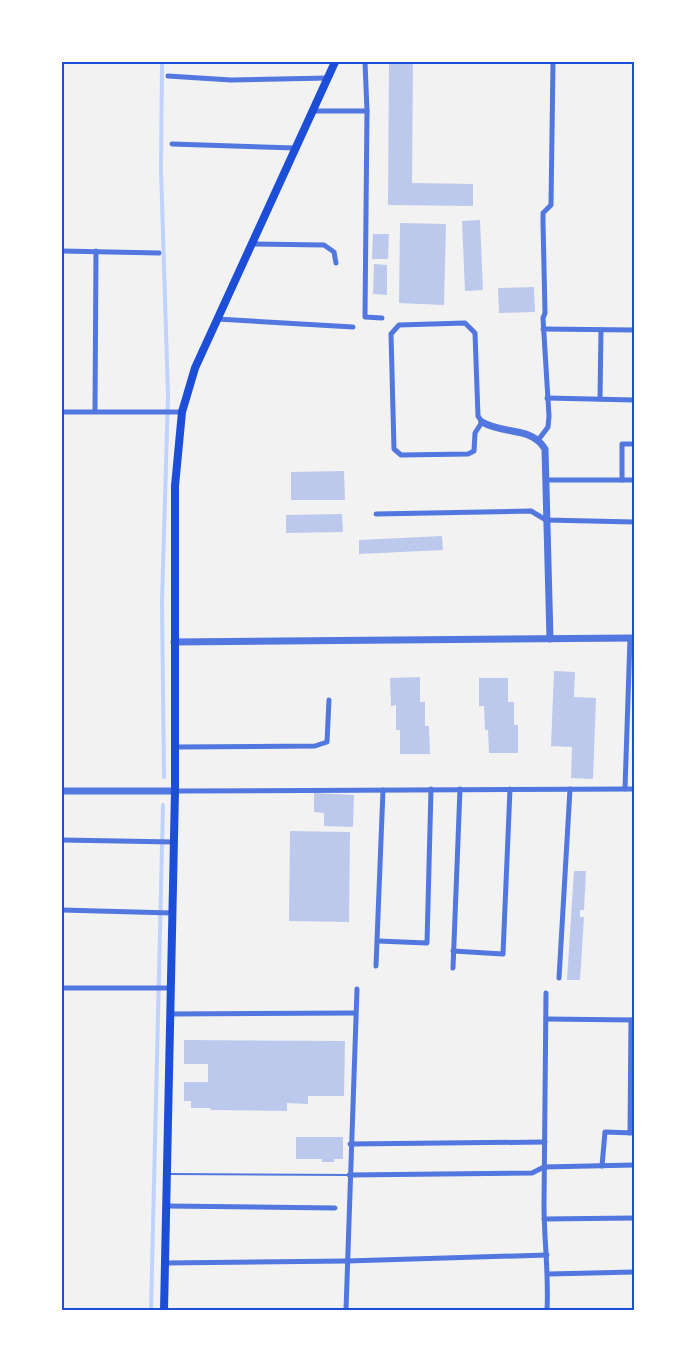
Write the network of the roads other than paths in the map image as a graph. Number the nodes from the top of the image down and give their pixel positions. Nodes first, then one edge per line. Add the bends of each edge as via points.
1 (335, 62) edge
2 (365, 62) edge
3 (553, 62) edge
4 (168, 76) dead end
5 (328, 78) junction
6 (313, 111) junction
7 (367, 111) junction
8 (172, 144) dead end
9 (296, 148) junction
10 (251, 244) junction
11 (62, 251) edge
12 (96, 251) junction
13 (159, 253) dead end
14 (336, 263) dead end
15 (382, 318) dead end
16 (217, 319) junction
17 (353, 327) dead end
18 (543, 329) junction
19 (601, 330) junction
20 (634, 330) edge
21 (547, 398) junction
22 (600, 399) junction
23 (634, 400) edge
24 (95, 411) junction
25 (62, 412) edge
26 (182, 412) junction
27 (482, 422) junction
28 (539, 439) junction
29 (634, 444) edge
30 (546, 480) junction
31 (622, 480) junction
32 (634, 480) edge
33 (376, 514) dead end
34 (546, 520) junction
35 (634, 522) edge
36 (632, 638) edge
37 (550, 639) junction
38 (174, 642) junction
39 (328, 700) dead end
40 (175, 747) junction
41 (431, 789) junction
42 (460, 789) junction
43 (510, 789) junction
44 (570, 789) junction
45 (625, 789) junction
46 (634, 789) edge
47 (383, 790) junction
48 (62, 791) edge
49 (175, 791) junction
50 (62, 840) edge
51 (174, 842) junction
52 (62, 910) edge
53 (171, 913) junction
54 (378, 941) junction
55 (453, 951) junction
56 (376, 966) dead end
57 (453, 968) dead end
58 (559, 978) dead end
59 (62, 988) edge
60 (171, 988) junction
61 (357, 989) dead end
62 (546, 993) dead end
63 (355, 1013) junction
64 (170, 1014) junction
65 (546, 1019) junction
66 (633, 1020) edge
67 (632, 1133) edge
68 (545, 1142) junction
69 (350, 1144) junction
70 (634, 1165) edge
71 (602, 1166) junction
72 (544, 1167) junction
73 (166, 1174) junction
74 (349, 1175) junction
75 (167, 1206) junction
76 (335, 1208) dead end
77 (634, 1218) edge
78 (544, 1219) junction
79 (547, 1255) junction
80 (347, 1261) junction
81 (165, 1263) junction
82 (634, 1272) edge
83 (549, 1275) junction
84 (164, 1311) edge
85 (345, 1311) edge
86 (547, 1311) edge

1 - 5 main road
2 - 7 street
3 - 18 street via 552,205 543,213
4 - 5 street via 231,80
5 - 6 main road
6 - 7 street
6 - 9 main road
7 - 15 street via 365,317
8 - 9 street
9 - 10 main road
10 - 14 street via 324,245 334,252
10 - 16 main road
11 - 12 street
12 - 13 street
12 - 24 street
16 - 17 street
16 - 26 main road via 195,368
18 - 19 street
18 - 21 street
19 - 20 street
19 - 22 street
21 - 22 street
21 - 28 street via 548,427
22 - 23 street
24 - 25 street
24 - 26 street
26 - 38 main road via 175,486
27 - 27 street via 475,434 474,451 468,454 401,454 394,449 391,334 399,324 465,323 471,328 475,333 478,416
27 - 28 street
28 - 30 street via 545,449
29 - 31 street via 622,444
30 - 31 street
30 - 34 street
31 - 32 street
33 - 34 street via 531,511
34 - 35 street
34 - 37 street
36 - 37 street
36 - 45 street
37 - 38 street
38 - 40 main road
39 - 40 street via 327,742 315,746
40 - 49 main road
41 - 42 street
41 - 47 street
41 - 54 street via 427,943
42 - 43 street
42 - 55 street
43 - 44 street
43 - 55 street via 503,954
44 - 45 street
44 - 58 street
45 - 46 street
47 - 49 street
47 - 54 street
48 - 49 street
49 - 51 main road
50 - 51 street
51 - 53 main road
52 - 53 street
53 - 60 main road
54 - 56 street
55 - 57 street
59 - 60 street
60 - 64 main road
61 - 63 street
62 - 65 street
63 - 64 street
63 - 69 street
64 - 73 main road
65 - 66 street
65 - 68 street
66 - 67 street
67 - 71 street via 605,1132
68 - 69 street
68 - 72 street
69 - 74 street
70 - 71 street
71 - 72 street
72 - 74 street via 532,1173
72 - 78 street
73 - 74 lane
73 - 75 main road
74 - 80 street
75 - 76 street
75 - 81 main road
77 - 78 street
78 - 79 street
79 - 80 street
79 - 83 street
80 - 81 street
80 - 85 street
81 - 84 main road
82 - 83 street
83 - 86 street

